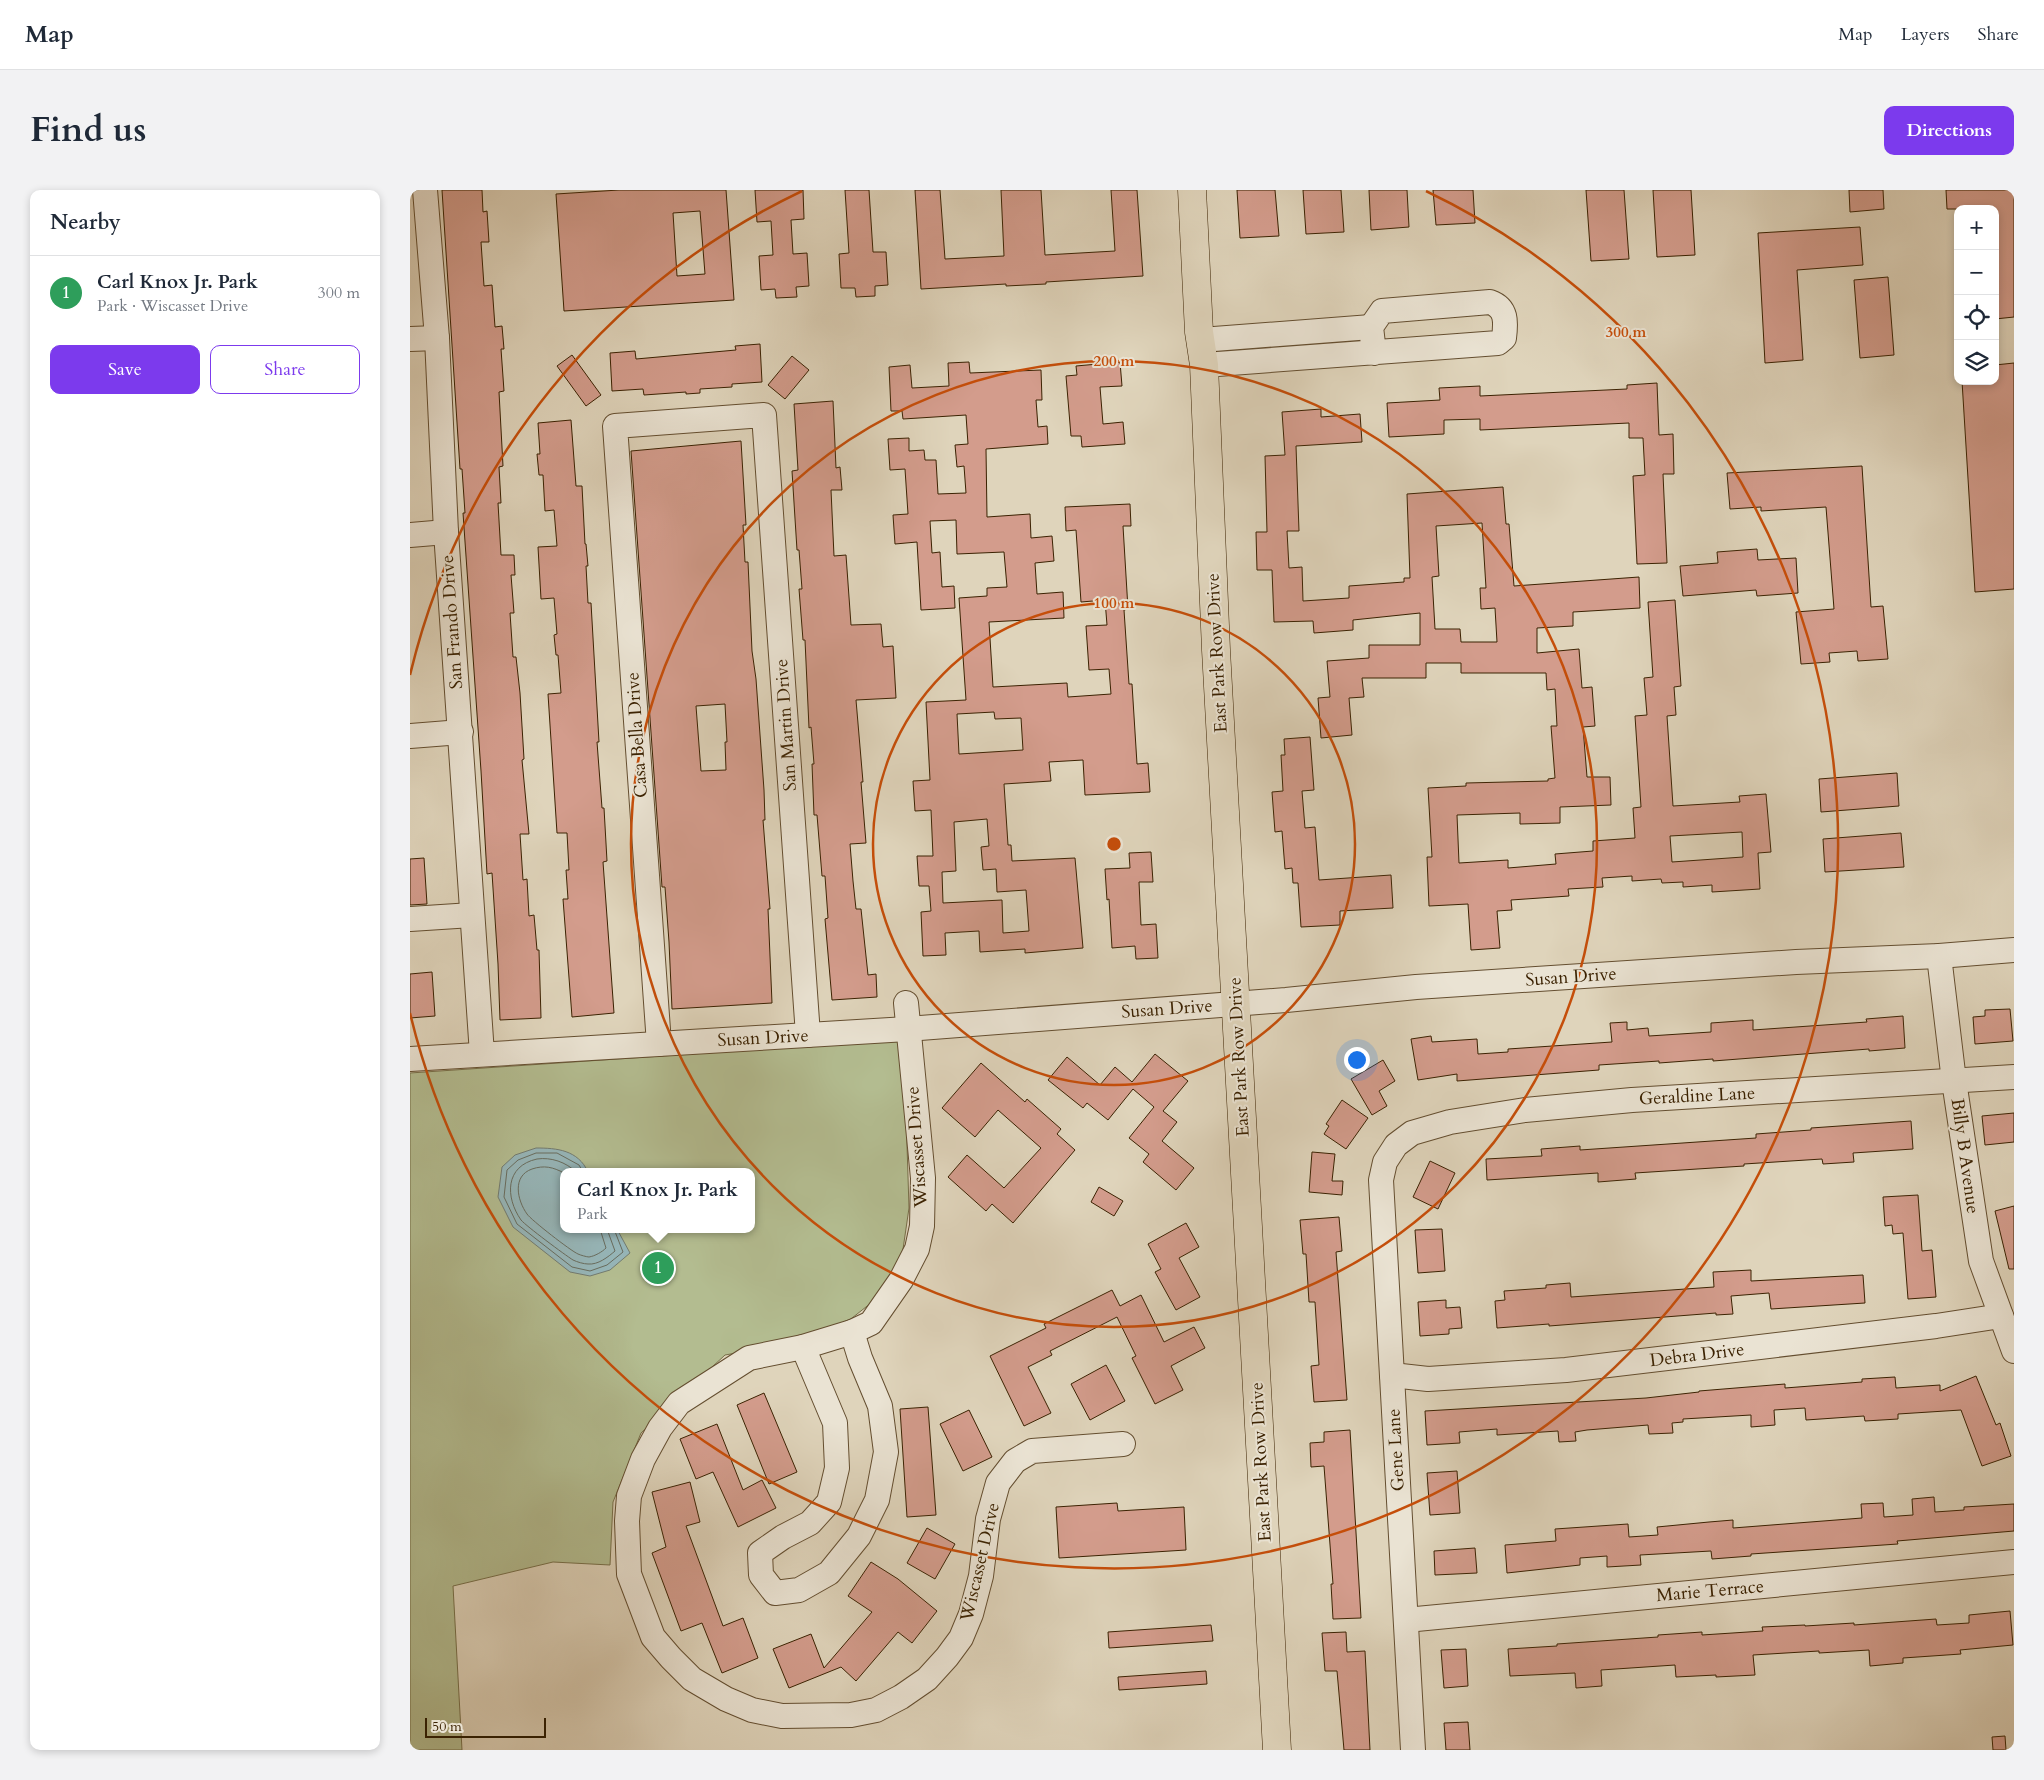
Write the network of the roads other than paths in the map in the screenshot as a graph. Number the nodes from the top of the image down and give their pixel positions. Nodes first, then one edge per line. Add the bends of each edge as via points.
1 (425, 190) edge
2 (1192, 190) edge
3 (1371, 327) junction
4 (437, 338) junction
5 (410, 339) edge
6 (1202, 352) junction
7 (1374, 353) junction
8 (616, 426) joint
9 (446, 532) junction
10 (410, 535) edge
11 (460, 732) junction
12 (410, 736) edge
13 (472, 915) junction
14 (410, 920) edge
15 (2014, 950) edge
16 (1939, 956) junction
17 (906, 1004) dead end
18 (1236, 1004) junction
19 (907, 1029) junction
20 (808, 1035) junction
21 (659, 1044) junction
22 (482, 1054) junction
23 (410, 1059) edge
24 (2014, 1078) edge
25 (1954, 1081) junction
26 (1391, 1153) joint
27 (2000, 1316) junction
28 (852, 1332) junction
29 (803, 1347) junction
30 (2014, 1351) edge
31 (1392, 1375) junction
32 (1123, 1444) dead end
33 (2014, 1562) edge
34 (1406, 1620) junction
35 (1277, 1750) edge
36 (1413, 1750) edge

1 - 4 street, San Frando Drive
2 - 6 main road, East Park Row Drive
3 - 6 street
3 - 7 street
3 - 7 street via 1382,310 1490,302 1498,305 1504,314 1506,327 1504,338 1498,343
4 - 5 street
4 - 9 street, San Frando Drive
6 - 7 street
6 - 18 main road, East Park Row Drive
8 - 20 street, San Martin Drive via 764,415
8 - 21 street, Casa Bella Drive
9 - 10 street
9 - 11 street, San Frando Drive
11 - 12 street
11 - 13 street, San Frando Drive
13 - 14 street
13 - 22 street, San Frando Drive
15 - 16 street, Susan Drive
16 - 18 street, Susan Drive via 1416,987
16 - 25 street, Billy B Avenue
17 - 19 street, Wiscasset Drive
18 - 19 street, Susan Drive
18 - 35 main road, East Park Row Drive
19 - 20 street, Susan Drive
19 - 28 street, Wiscasset Drive via 923,1178 922,1226 902,1280 871,1323
20 - 21 street, Susan Drive
21 - 22 street, Susan Drive
22 - 23 street, Susan Drive
24 - 25 street, Geraldine Lane
25 - 26 street, Geraldine Lane via 1632,1100 1525,1110 1450,1122 1412,1132
25 - 27 street, Billy B Avenue via 1981,1261
26 - 31 street, Gene Lane via 1385,1162 1381,1180
27 - 30 street, Billy B Avenue
27 - 31 street, Debra Drive via 1566,1370 1428,1379
28 - 29 street, Wiscasset Drive
28 - 29 street via 880,1406 886,1452 877,1500 859,1536 829,1573 799,1590 775,1593 761,1575 760,1554 783,1537 810,1524 829,1502 837,1468 835,1423
29 - 32 street, Wiscasset Drive via 749,1358 679,1403 643,1459 629,1496 629,1574 654,1637 692,1679 752,1710 782,1716 851,1716 876,1710 901,1698 927,1679 961,1638 981,1576 988,1519 998,1483 1015,1462 1032,1451
31 - 34 street, Gene Lane
33 - 34 street, Marie Terrace
34 - 36 street, Gene Lane

